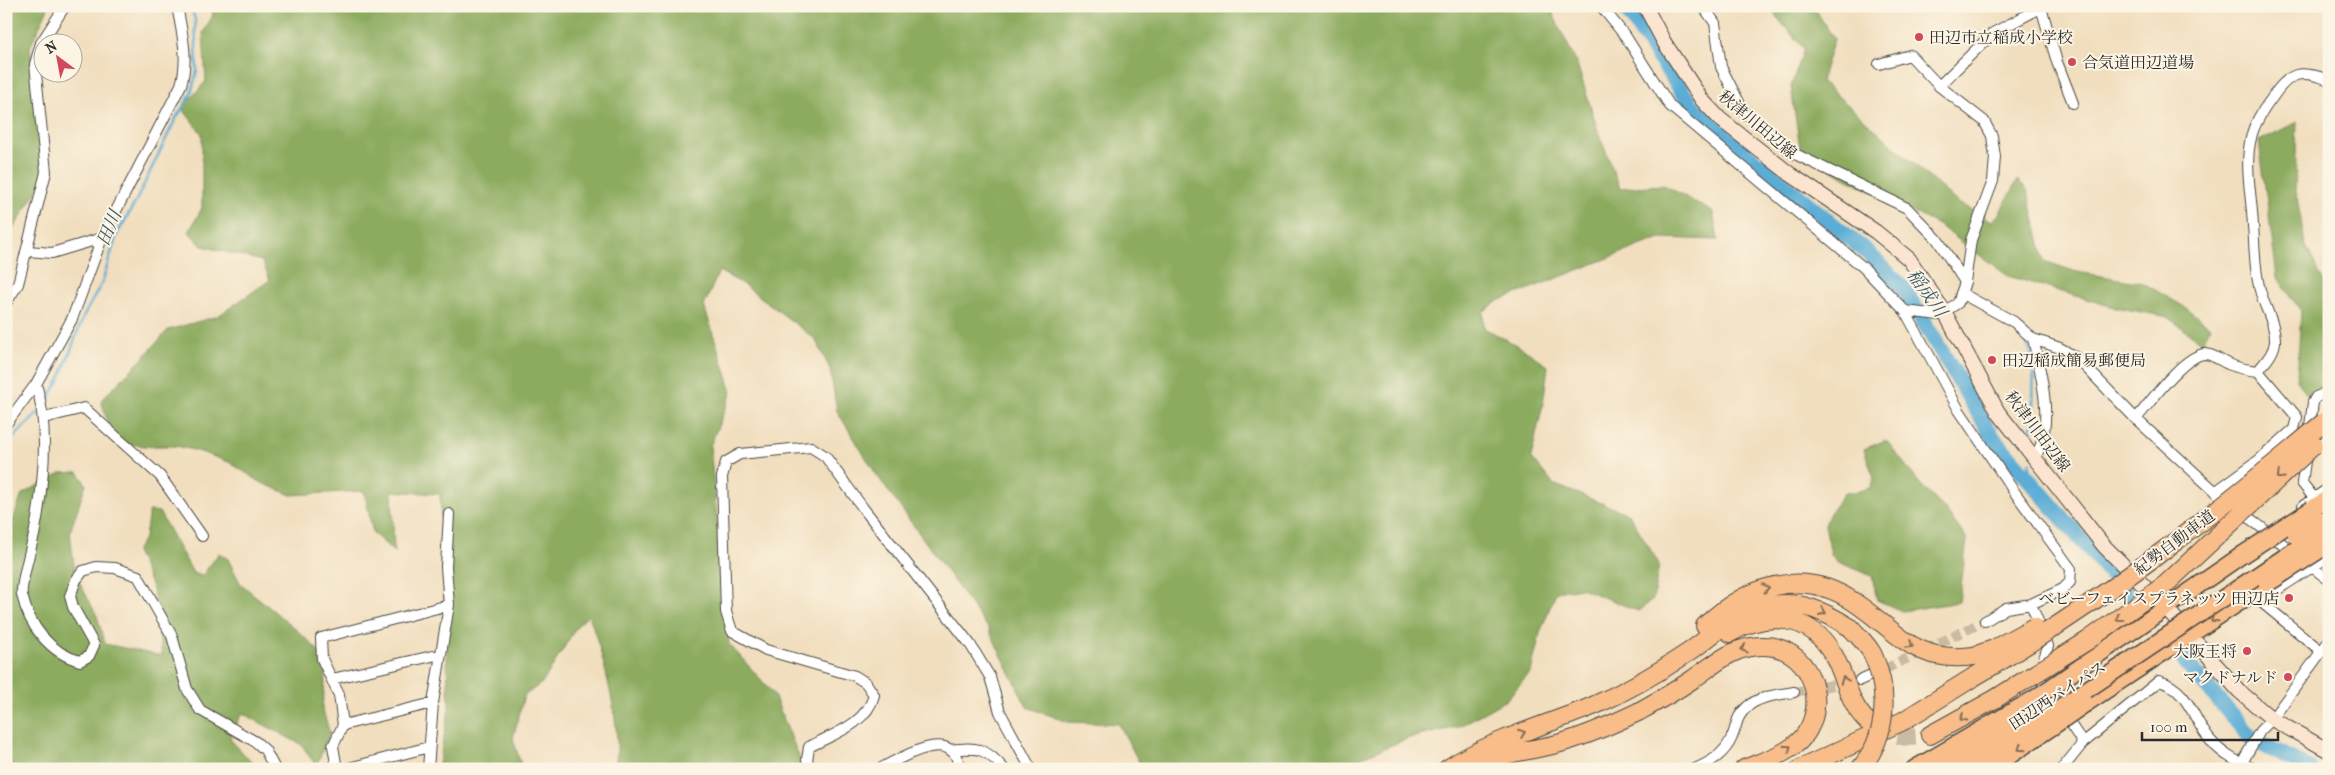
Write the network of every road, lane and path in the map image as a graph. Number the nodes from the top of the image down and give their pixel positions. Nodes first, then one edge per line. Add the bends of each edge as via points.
1 (65, 6) edge
2 (177, 6) edge
3 (1601, 6) edge
4 (1645, 6) edge
5 (1703, 6) edge
6 (2041, 7) edge
7 (1879, 64) dead end
8 (2329, 80) edge
9 (1938, 86) junction
10 (2073, 103) dead end
11 (102, 238) junction
12 (28, 251) junction
13 (1965, 282) junction
14 (1961, 293) junction
15 (6, 303) edge
16 (1908, 310) junction
17 (1942, 314) junction
18 (2033, 339) junction
19 (2258, 371) junction
20 (38, 388) junction
21 (2329, 392) edge
22 (44, 418) junction
23 (2136, 419) junction
24 (6, 424) edge
25 (2327, 424) edge
26 (2035, 457) junction
27 (2329, 488) edge
28 (2215, 492) junction
29 (449, 514) dead end
30 (2323, 517) edge
31 (2266, 531) junction
32 (202, 536) dead end
33 (2329, 556) edge
34 (2311, 567) junction
35 (2138, 569) junction
36 (2329, 580) edge
37 (2188, 594) junction
38 (2032, 604) junction
39 (448, 605) junction
40 (1985, 621) tunnel mouth
41 (2179, 622) junction
42 (2329, 641) edge
43 (2321, 650) junction
44 (441, 654) junction
45 (1885, 669) tunnel mouth
46 (1660, 670) junction
47 (332, 679) junction
48 (1860, 680) tunnel mouth
49 (1794, 692) tunnel mouth
50 (433, 703) junction
51 (2043, 712) junction
52 (2272, 718) junction
53 (343, 725) junction
54 (1874, 727) junction
55 (1930, 735) tunnel mouth
56 (2083, 743) junction
57 (429, 747) junction
58 (1535, 747) junction
59 (950, 750) junction
60 (2329, 751) edge
61 (2240, 766) edge
62 (276, 769) edge
63 (337, 769) edge
64 (346, 769) edge
65 (428, 769) edge
66 (811, 769) edge
67 (880, 769) edge
68 (959, 769) edge
69 (1004, 769) edge
70 (1031, 769) edge
71 (1447, 769) edge
72 (1469, 769) edge
73 (1695, 769) edge
74 (1744, 769) edge
75 (1800, 769) edge
76 (1860, 769) edge
77 (1914, 769) edge
78 (1940, 769) edge
79 (1963, 769) edge
80 (1990, 769) edge
81 (2062, 769) edge
82 (2255, 769) edge

1 - 12 street via 41,43 35,64 46,172
2 - 11 street via 185,50 181,85
3 - 16 street via 1626,37 1670,106 1864,268
4 - 17 main road, 秋津川田辺線 via 1680,67 1702,100 1720,119 1790,174 1876,232 1909,259
5 - 13 street via 1715,23 1721,67 1744,112 1793,153 1907,208 1937,239
6 - 9 street via 1993,33
6 - 10 street
7 - 9 street via 1910,55
8 - 19 street via 2301,72 2280,84 2250,139 2248,163 2255,266 2274,342 2270,355
9 - 13 street via 1984,121 1992,136 1996,157 1992,181 1971,240
11 - 12 street via 52,253
11 - 20 street via 72,320
12 - 15 street via 18,284
13 - 14 street
14 - 17 street via 1958,302
14 - 18 street via 2014,322
16 - 17 street
16 - 38 street via 1959,410 2071,569 2070,582 2063,589
17 - 26 main road, 秋津川田辺線 via 1998,412
18 - 23 street via 2077,358
18 - 26 street via 2041,367 2044,415 2043,445
19 - 23 street via 2233,366 2206,354 2199,356 2189,360
19 - 28 street via 2298,422 2259,460
20 - 22 street
20 - 24 street
21 - 30 street via 2316,397 2313,402 2302,483
22 - 32 street via 84,408 160,476
22 - 62 street via 40,506 22,594 31,620 42,638 72,659 80,661 89,656 94,645 70,596 76,580 83,571 96,567 115,568 138,576 172,636 187,689 200,710 256,742
23 - 28 street
25 - 35 highway, 紀勢自動車道, bridge
25 -> 55 highway, bridge via 2166,584 2088,641 1996,699
26 - 41 main road, 秋津川田辺線 via 2104,546
27 - 30 street
28 - 31 street
29 - 39 street
30 - 31 street
30 - 37 highway, bridge via 2242,555
30 - 41 highway, bridge
30 -> 41 highway, bridge via 2267,584
31 - 34 street
31 - 37 street via 2196,578
33 - 34 street
34 - 36 street
34 - 43 street via 2260,601
46 -> 35 highway, bridge via 1735,600 1758,589 1785,584 1827,587 1853,601 1900,639 1938,657 1956,659 1994,650
35 - 54 highway, 紀勢自動車道, bridge via 2090,604 1903,722
37 - 41 highway
38 - 40 street via 2006,608
38 - 56 street via 2048,646 2041,680
39 - 44 street
39 - 47 street via 321,638 322,659
41 - 51 highway, 田辺西バイパス, bridge
41 - 51 highway, bridge via 2085,704
41 - 51 highway, bridge via 2066,677
41 - 52 main road, 秋津川田辺線 via 2239,691
42 - 43 street
43 - 52 street
44 - 47 street
44 - 50 street
45 - 48 street
71 -> 46 highway via 1469,754 1642,683
46 -> 76 highway, bridge via 1746,611 1789,603 1829,614 1851,628 1872,654 1883,688 1883,720 1876,744
47 - 53 street via 339,695
49 - 73 street via 1759,699 1747,707 1737,719 1732,738 1721,754
50 - 53 street
50 - 57 street
51 - 77 highway
51 - 78 highway, 田辺西バイパス
51 - 79 highway, 田辺西バイパス
51 -> 80 highway
52 - 60 main road, 秋津川田辺線
52 - 61 street via 2260,731
53 - 63 street via 333,746
54 -> 58 highway via 1861,716 1851,699 1833,654 1822,638 1788,620 1767,618 1745,624 1723,637 1638,703
54 - 75 highway, 紀勢自動車道
56 - 61 street via 2158,681 2168,683 2192,706 2208,739
56 - 81 street
57 - 64 street
57 - 65 street
58 - 72 highway via 1503,754
74 -> 58 highway via 1779,755 1801,738 1808,730 1815,711 1816,697 1810,676 1794,656 1782,649 1765,646 1744,648 1720,659 1637,712 1564,742
59 - 67 street via 942,746 928,746
59 - 68 street via 958,761
59 - 69 street via 976,748 992,755
61 - 82 street
66 - 70 street via 807,760 809,747 864,715 874,694 866,683 854,676 766,650 732,631 726,612 722,477 726,462 740,454 811,447 825,456 970,644 990,677 1000,712

